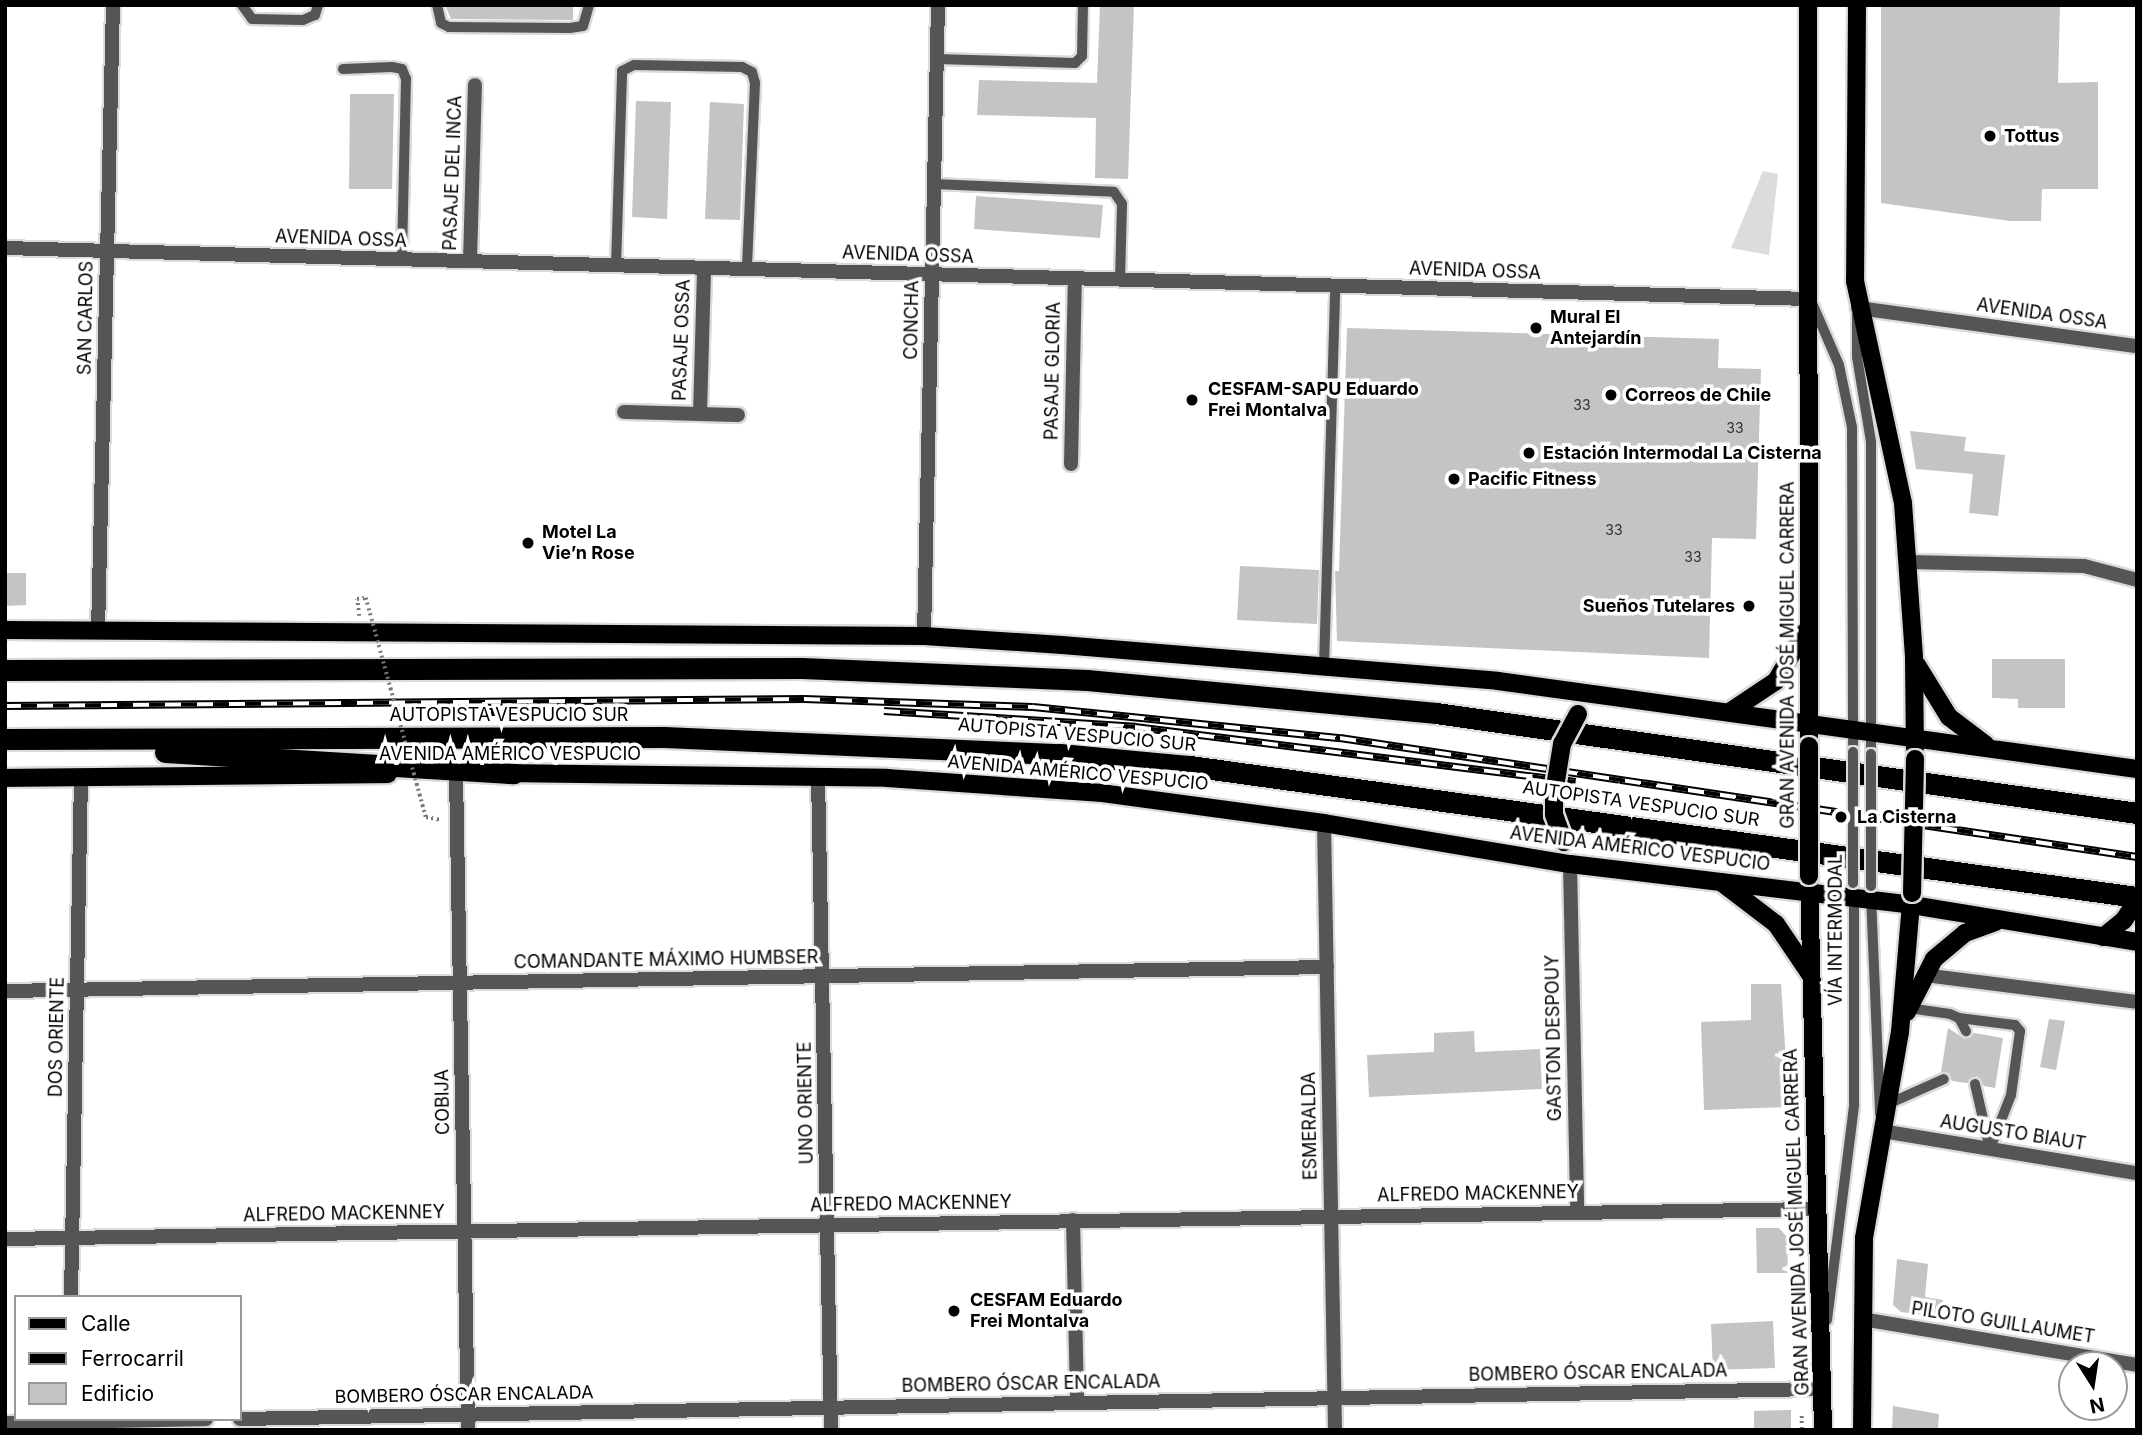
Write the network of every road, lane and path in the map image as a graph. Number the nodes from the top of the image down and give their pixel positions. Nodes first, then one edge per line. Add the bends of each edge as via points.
1 (113, 5) edge
2 (242, 5) edge
3 (318, 5) edge
4 (437, 5) edge
5 (589, 5) edge
6 (938, 5) edge
7 (1083, 5) edge
8 (1808, 5) edge
9 (1857, 5) edge
10 (937, 59) junction
11 (344, 68) dead end
12 (475, 85) dead end
13 (934, 184) junction
14 (5, 248) edge
15 (107, 251) junction
16 (402, 260) junction
17 (470, 261) junction
18 (616, 265) junction
19 (704, 268) junction
20 (747, 269) junction
21 (932, 275) junction
22 (1074, 279) junction
23 (1120, 280) junction
24 (1335, 286) junction
25 (1810, 299) junction
26 (1858, 308) junction
27 (2137, 346) edge
28 (624, 412) dead end
29 (700, 414) junction
30 (738, 415) dead end
31 (1071, 464) dead end
32 (1909, 562) junction
33 (2137, 580) edge
34 (359, 618) dead end
35 (1808, 622) junction
36 (5, 630) edge
37 (98, 631) junction
38 (925, 636) junction
39 (1914, 658) junction
40 (1324, 667) junction
41 (5, 670) edge
42 (1611, 695) junction
43 (1729, 711) junction
44 (1809, 722) junction
45 (1852, 729) junction
46 (1871, 731) junction
47 (1915, 738) junction
48 (5, 741) edge
49 (1991, 748) junction
50 (2130, 768) edge
51 (513, 773) junction
52 (456, 774) junction
53 (818, 776) junction
54 (5, 778) edge
55 (81, 778) junction
56 (2137, 784) edge
57 (2137, 813) edge
58 (426, 817) dead end
59 (1324, 822) junction
60 (1575, 864) junction
61 (1718, 880) junction
62 (1809, 884) junction
63 (1863, 891) junction
64 (2137, 898) edge
65 (1912, 899) junction
66 (2001, 921) junction
67 (2102, 937) junction
68 (2137, 942) edge
69 (1327, 967) junction
70 (1924, 975) junction
71 (822, 977) junction
72 (1811, 977) junction
73 (461, 983) junction
74 (77, 990) junction
75 (5, 991) edge
76 (2137, 1002) edge
77 (1908, 1008) junction
78 (1959, 1018) junction
79 (1966, 1031) dead end
80 (1900, 1032) junction
81 (1944, 1079) dead end
82 (1975, 1084) dead end
83 (1888, 1104) junction
84 (1882, 1131) junction
85 (1990, 1149) junction
86 (2137, 1173) edge
87 (1817, 1209) junction
88 (1577, 1211) junction
89 (1331, 1216) junction
90 (1073, 1220) junction
91 (827, 1224) junction
92 (465, 1231) junction
93 (72, 1238) junction
94 (5, 1239) edge
95 (71, 1295) edge
96 (1862, 1319) junction
97 (1822, 1357) junction
98 (2137, 1364) edge
99 (1823, 1389) junction
100 (1334, 1397) junction
101 (1077, 1402) junction
102 (831, 1407) junction
103 (468, 1414) junction
104 (242, 1419) edge
105 (151, 1421) edge
106 (5, 1423) edge
107 (69, 1424) edge
108 (468, 1430) edge
109 (831, 1430) edge
110 (1335, 1430) edge
111 (1823, 1430) edge
112 (1862, 1430) edge

1 - 15 street, SAN CARLOS
2 - 3 lane via 252,19 303,20 315,15
4 - 5 lane via 441,23 449,27 570,28 583,26
6 - 10 street, CONCHA
7 - 10 lane via 1082,56 1075,63
8 - 25 main road, GRAN AVENIDA JOSÉ MIGUEL CARRERA
9 - 26 main road
10 - 13 street, CONCHA
11 - 16 lane via 392,67 402,69 406,79
12 - 17 street, PASAJE DEL INCA
13 - 21 street, CONCHA
13 - 23 lane via 1114,192 1122,204
14 - 15 street, AVENIDA OSSA
15 - 16 street, AVENIDA OSSA
15 - 37 street, SAN CARLOS
16 - 17 street, AVENIDA OSSA
17 - 18 street, AVENIDA OSSA
18 - 19 street, AVENIDA OSSA
18 - 20 lane via 622,71 634,65 742,67 752,72 755,83
19 - 20 street, AVENIDA OSSA
19 - 29 street, PASAJE OSSA
20 - 21 street, AVENIDA OSSA
21 - 22 street, AVENIDA OSSA
21 - 38 street, CONCHA
22 - 23 street, AVENIDA OSSA
22 - 31 street, PASAJE GLORIA
23 - 24 street, AVENIDA OSSA
24 - 25 street, AVENIDA OSSA
24 - 40 lane
25 - 35 main road, GRAN AVENIDA JOSÉ MIGUEL CARRERA
25 - 45 lane, VÍA INTERMODAL via 1839,365 1852,427
26 - 27 street, AVENIDA OSSA
26 - 32 main road via 1898,471
26 - 46 lane, VÍA INTERMODAL via 1857,357 1871,442
28 - 29 street, PASAJE OSSA
29 - 30 street, PASAJE OSSA
32 - 33 street via 2070,565
32 - 39 main road
34 - 58 path, bridge via 357,599 366,598
35 - 43 main road via 1776,681
35 - 44 main road, GRAN AVENIDA JOSÉ MIGUEL CARRERA
36 - 37 main road
37 - 38 main road
38 - 40 main road
39 - 47 main road
39 - 49 main road via 1950,717
40 - 42 main road
41 - 57 highway via 802,668 1087,680 1436,713
42 - 43 main road
42 - 60 main road, bridge via 1578,714 1562,744 1554,814
43 - 44 main road
44 - 45 main road
44 - 62 main road, GRAN AVENIDA JOSÉ MIGUEL CARRERA, bridge
45 - 46 main road
45 - 63 lane, VÍA INTERMODAL, bridge
46 - 47 main road
46 - 63 lane, VÍA INTERMODAL, bridge
47 - 49 main road
47 - 65 main road, bridge
48 - 51 highway
48 - 64 highway, AUTOPISTA VESPUCIO SUR via 664,737 1046,753 1190,766
49 - 50 main road
50 - 56 main road
51 - 52 main road, AVENIDA AMÉRICO VESPUCIO
51 - 53 main road, AVENIDA AMÉRICO VESPUCIO
52 - 55 main road, AVENIDA AMÉRICO VESPUCIO
52 - 73 street, COBIJA
53 - 59 main road, AVENIDA AMÉRICO VESPUCIO via 1042,787
53 - 71 street, UNO ORIENTE
54 - 55 main road, AVENIDA AMÉRICO VESPUCIO
55 - 74 street, DOS ORIENTE
59 - 60 main road, AVENIDA AMÉRICO VESPUCIO
59 - 69 street, ESMERALDA
60 - 61 main road, AVENIDA AMÉRICO VESPUCIO
60 - 88 street, GASTON DESPOUY
61 - 62 main road, AVENIDA AMÉRICO VESPUCIO
61 - 72 main road via 1776,924
62 - 63 main road, AVENIDA AMÉRICO VESPUCIO
62 - 72 main road, GRAN AVENIDA JOSÉ MIGUEL CARRERA
63 - 65 main road, AVENIDA AMÉRICO VESPUCIO
63 - 84 lane, VÍA INTERMODAL
63 - 97 lane, VÍA INTERMODAL via 1854,1105
64 - 67 main road via 2124,920
65 - 66 main road, AVENIDA AMÉRICO VESPUCIO
65 - 80 main road
66 - 67 main road, AVENIDA AMÉRICO VESPUCIO
66 - 70 main road via 1955,940
67 - 68 main road, AVENIDA AMÉRICO VESPUCIO
69 - 71 street, COMANDANTE MÁXIMO HUMBSER
69 - 89 street, ESMERALDA
70 - 76 street
70 - 77 main road
71 - 73 street, COMANDANTE MÁXIMO HUMBSER
71 - 91 street, UNO ORIENTE
72 - 87 main road, GRAN AVENIDA JOSÉ MIGUEL CARRERA
73 - 74 street, COMANDANTE MÁXIMO HUMBSER
73 - 92 street, COBIJA
74 - 75 street, COMANDANTE MÁXIMO HUMBSER
74 - 93 street, DOS ORIENTE
77 - 78 lane
77 - 80 main road
78 - 79 lane
78 - 85 lane via 2015,1025 2020,1031 2011,1096
80 - 83 main road
81 - 83 lane
82 - 85 lane
83 - 84 main road
84 - 85 street, AUGUSTO BIAUT
84 - 96 main road via 1865,1228
85 - 86 street, AUGUSTO BIAUT
87 - 88 street, ALFREDO MACKENNEY
87 - 97 main road, GRAN AVENIDA JOSÉ MIGUEL CARRERA
88 - 89 street, ALFREDO MACKENNEY
89 - 90 street, ALFREDO MACKENNEY
89 - 100 street, ESMERALDA
90 - 91 street, ALFREDO MACKENNEY
90 - 101 street
91 - 92 street, ALFREDO MACKENNEY
91 - 102 street, UNO ORIENTE
92 - 93 street, ALFREDO MACKENNEY
92 - 103 street, COBIJA
93 - 94 street, ALFREDO MACKENNEY
93 - 95 street, DOS ORIENTE
96 - 98 street, PILOTO GUILLAUMET
96 - 112 main road
97 - 99 main road, GRAN AVENIDA JOSÉ MIGUEL CARRERA
99 - 100 street, BOMBERO ÓSCAR ENCALADA
99 - 111 main road, GRAN AVENIDA JOSÉ MIGUEL CARRERA
100 - 101 street, BOMBERO ÓSCAR ENCALADA
100 - 110 street, ESMERALDA
101 - 102 street, BOMBERO ÓSCAR ENCALADA
102 - 103 street, BOMBERO ÓSCAR ENCALADA
102 - 109 street, UNO ORIENTE
103 - 104 street, BOMBERO ÓSCAR ENCALADA
103 - 108 street, COBIJA
105 - 107 street
106 - 107 street

